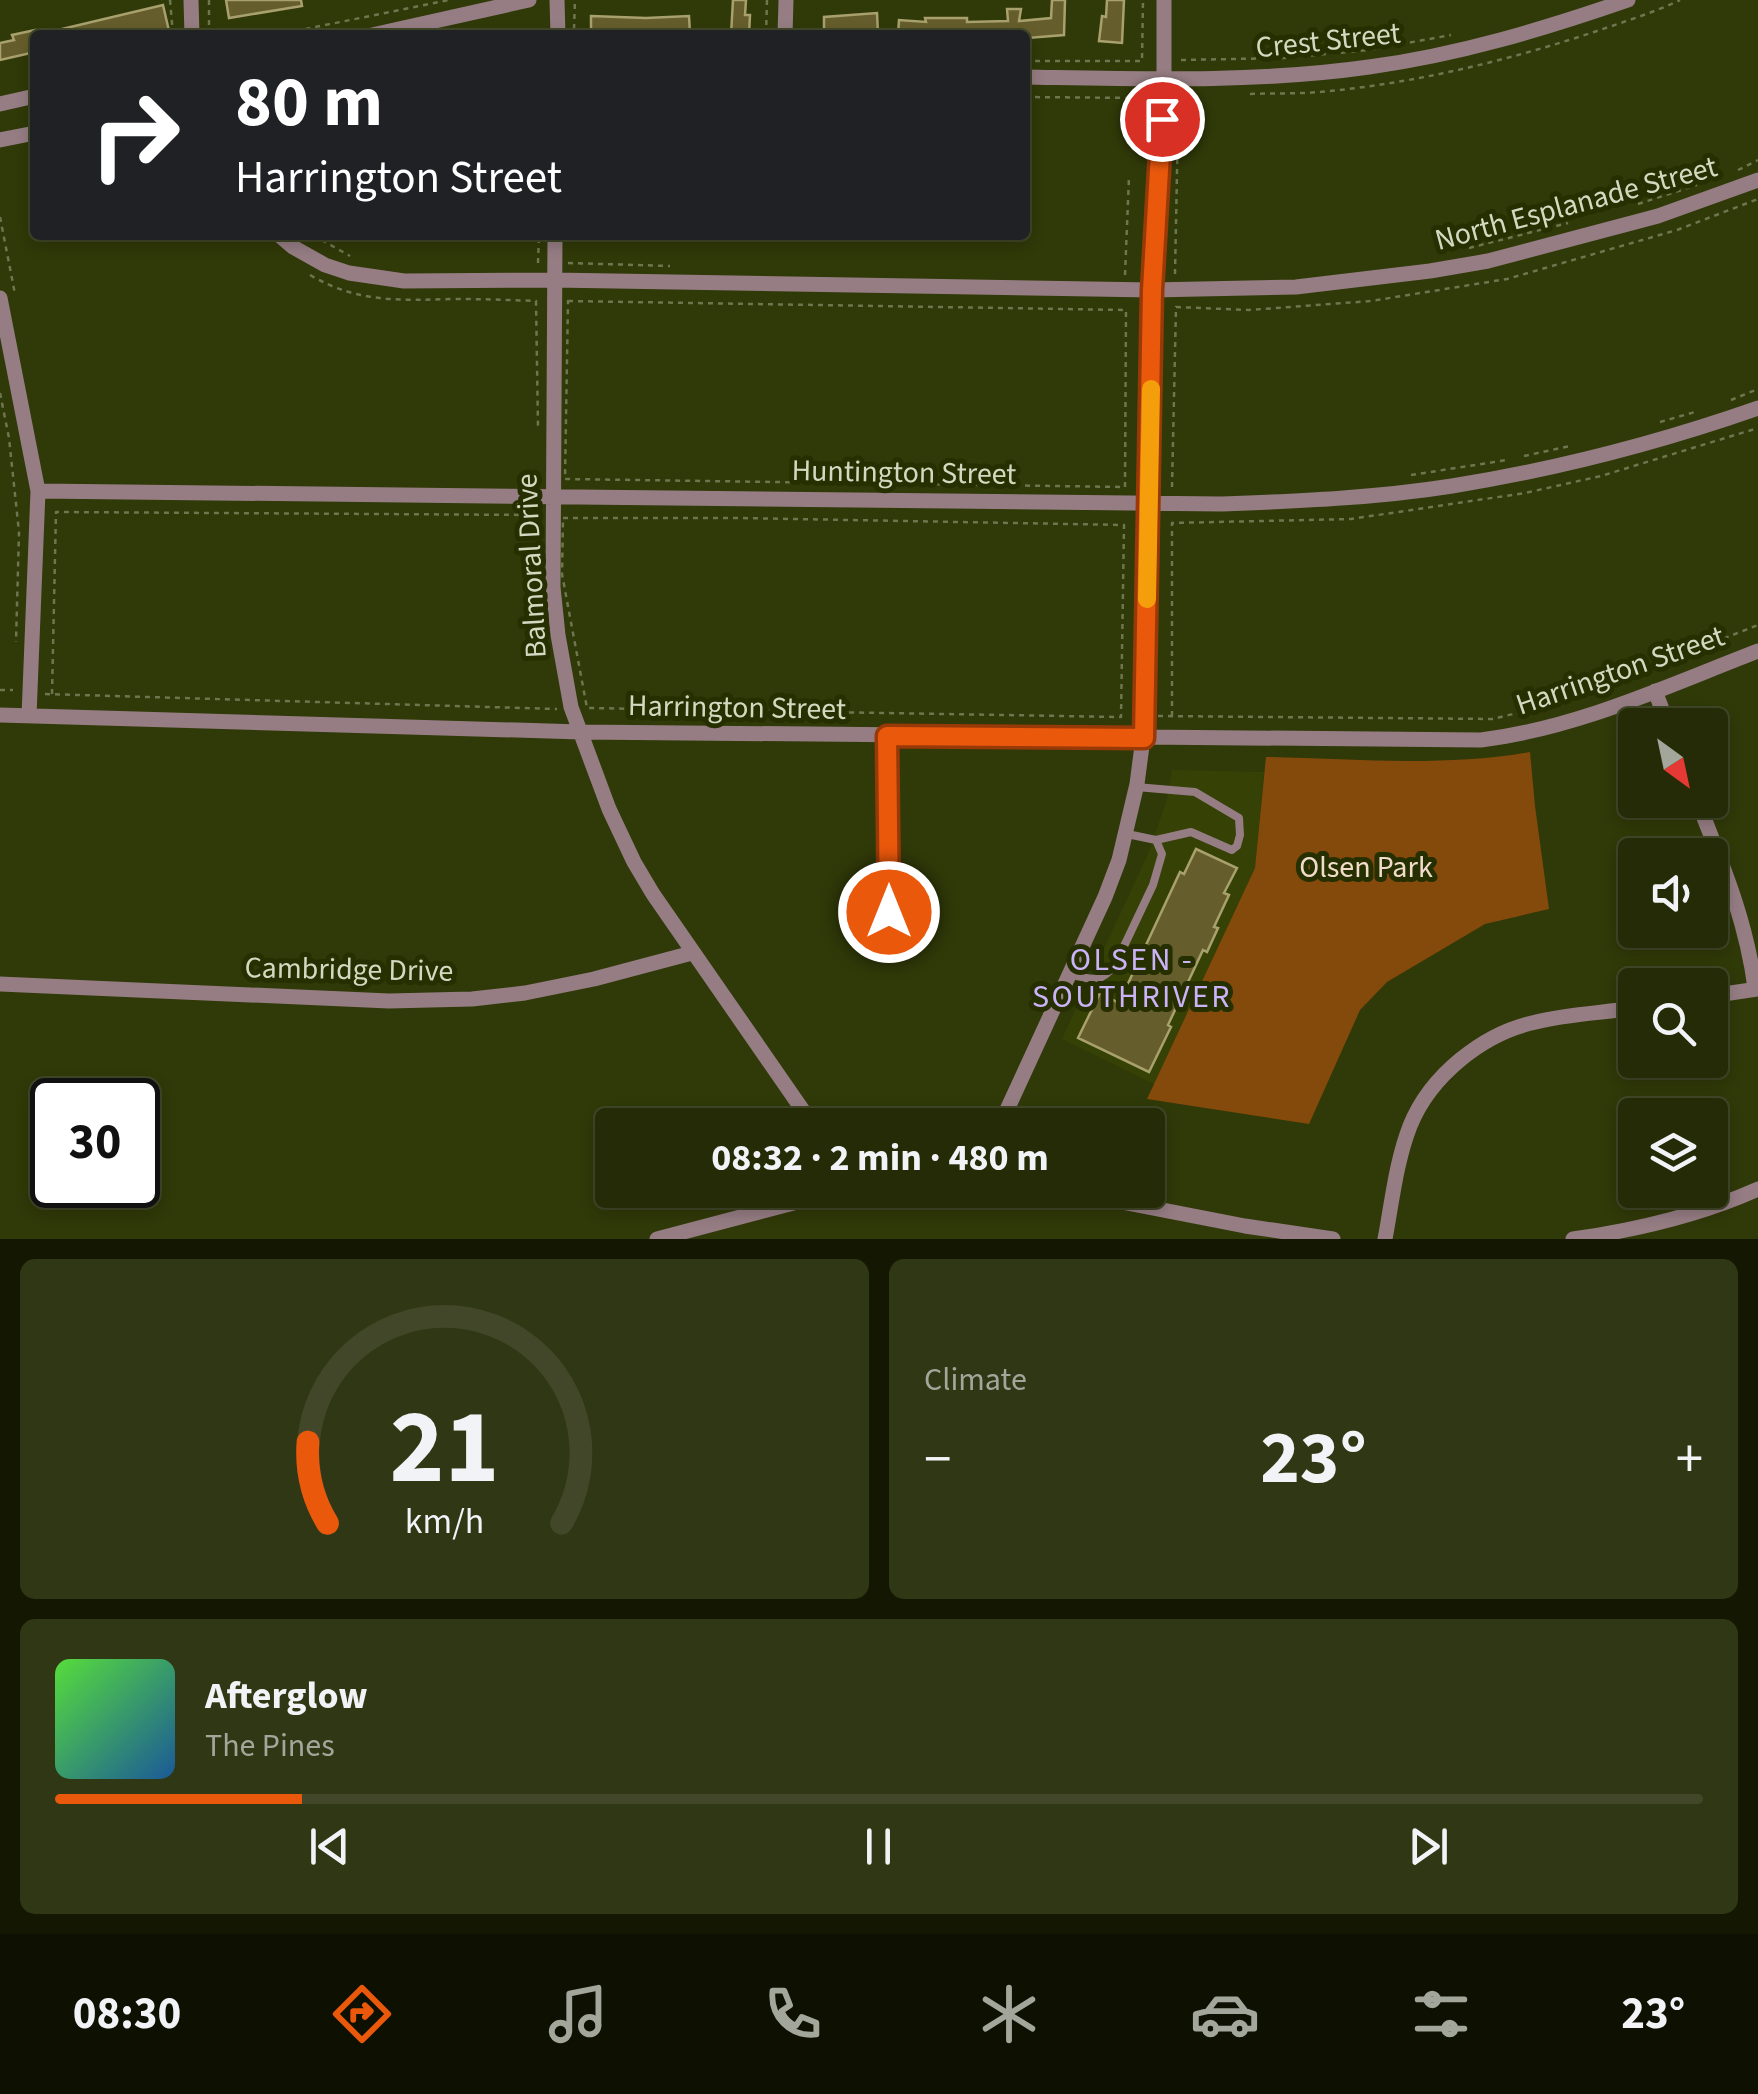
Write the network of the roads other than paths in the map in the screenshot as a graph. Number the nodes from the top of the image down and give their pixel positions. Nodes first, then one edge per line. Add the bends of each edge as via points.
1 (192, 0) edge
2 (528, 0) edge
3 (557, 0) edge
4 (786, 0) edge
5 (1164, 0) edge
6 (1628, 0) edge
7 (432, 29) edge
8 (192, 30) edge
9 (558, 30) edge
10 (785, 30) edge
11 (1030, 76) edge
12 (1164, 80) junction
13 (30, 97) edge
14 (0, 104) edge
15 (30, 134) edge
16 (0, 140) edge
17 (1758, 180) edge
18 (285, 240) edge
19 (556, 240) edge
20 (554, 280) junction
21 (1152, 290) junction
22 (0, 298) edge
23 (1758, 408) edge
24 (38, 490) junction
25 (552, 496) junction
26 (1150, 503) junction
27 (1758, 651) edge
28 (1654, 691) junction
29 (1661, 708) edge
30 (0, 715) edge
31 (30, 716) junction
32 (581, 732) junction
33 (887, 736) junction
34 (1144, 738) junction
35 (1136, 788) junction
36 (1704, 818) edge
37 (1127, 834) junction
38 (1156, 840) junction
39 (889, 912) dead end
40 (692, 953) junction
41 (1069, 974) junction
42 (0, 984) edge
43 (1757, 988) edge
44 (1728, 993) edge
45 (1618, 1010) edge
46 (802, 1108) edge
47 (1008, 1108) edge
48 (1758, 1190) edge
49 (775, 1208) edge
50 (1152, 1208) edge
51 (657, 1239) edge
52 (1333, 1239) edge
53 (1385, 1239) edge
54 (1573, 1239) edge

1 - 8 street
2 - 7 street
3 - 9 street
4 - 10 street
5 - 12 street
6 - 12 street, Crest Street via 1516,36 1368,67
11 - 12 street, Crest Street
12 - 21 street
13 - 14 street
15 - 16 street
17 - 21 street, North Esplanade Street via 1658,216 1430,272 1296,287
18 - 20 street, North Esplanade Street via 325,265 378,278
19 - 20 street, Balmoral Drive
20 - 21 street, North Esplanade Street
20 - 25 street, Balmoral Drive
21 - 26 street
22 - 24 street
23 - 26 street, Huntington Street via 1576,463 1450,486 1291,502
24 - 25 street, Huntington Street
24 - 31 street
25 - 26 street, Huntington Street
25 - 32 street, Balmoral Drive via 558,636
26 - 34 street
27 - 28 street, Harrington Street
28 - 29 street
28 - 34 street, Harrington Street via 1538,732 1481,740
30 - 31 street, Harrington Street
31 - 32 street, Harrington Street
32 - 33 street, Harrington Street
32 - 40 street, Balmoral Drive via 634,862
33 - 34 street, Harrington Street
33 - 39 street
34 - 35 street
35 - 37 street
35 - 38 lane via 1195,792 1239,818 1232,850 1191,832
36 - 43 street via 1743,921
37 - 38 lane
37 - 41 street
38 - 41 lane via 1162,854 1153,885 1116,963 1108,975 1092,980
40 - 42 street, Cambridge Drive via 524,994 472,999 389,1002
40 - 46 street, Balmoral Drive
41 - 47 street
43 - 44 street
45 - 53 street via 1521,1026 1463,1058 1439,1081 1404,1146
48 - 54 street via 1644,1226
49 - 51 street
50 - 52 street

